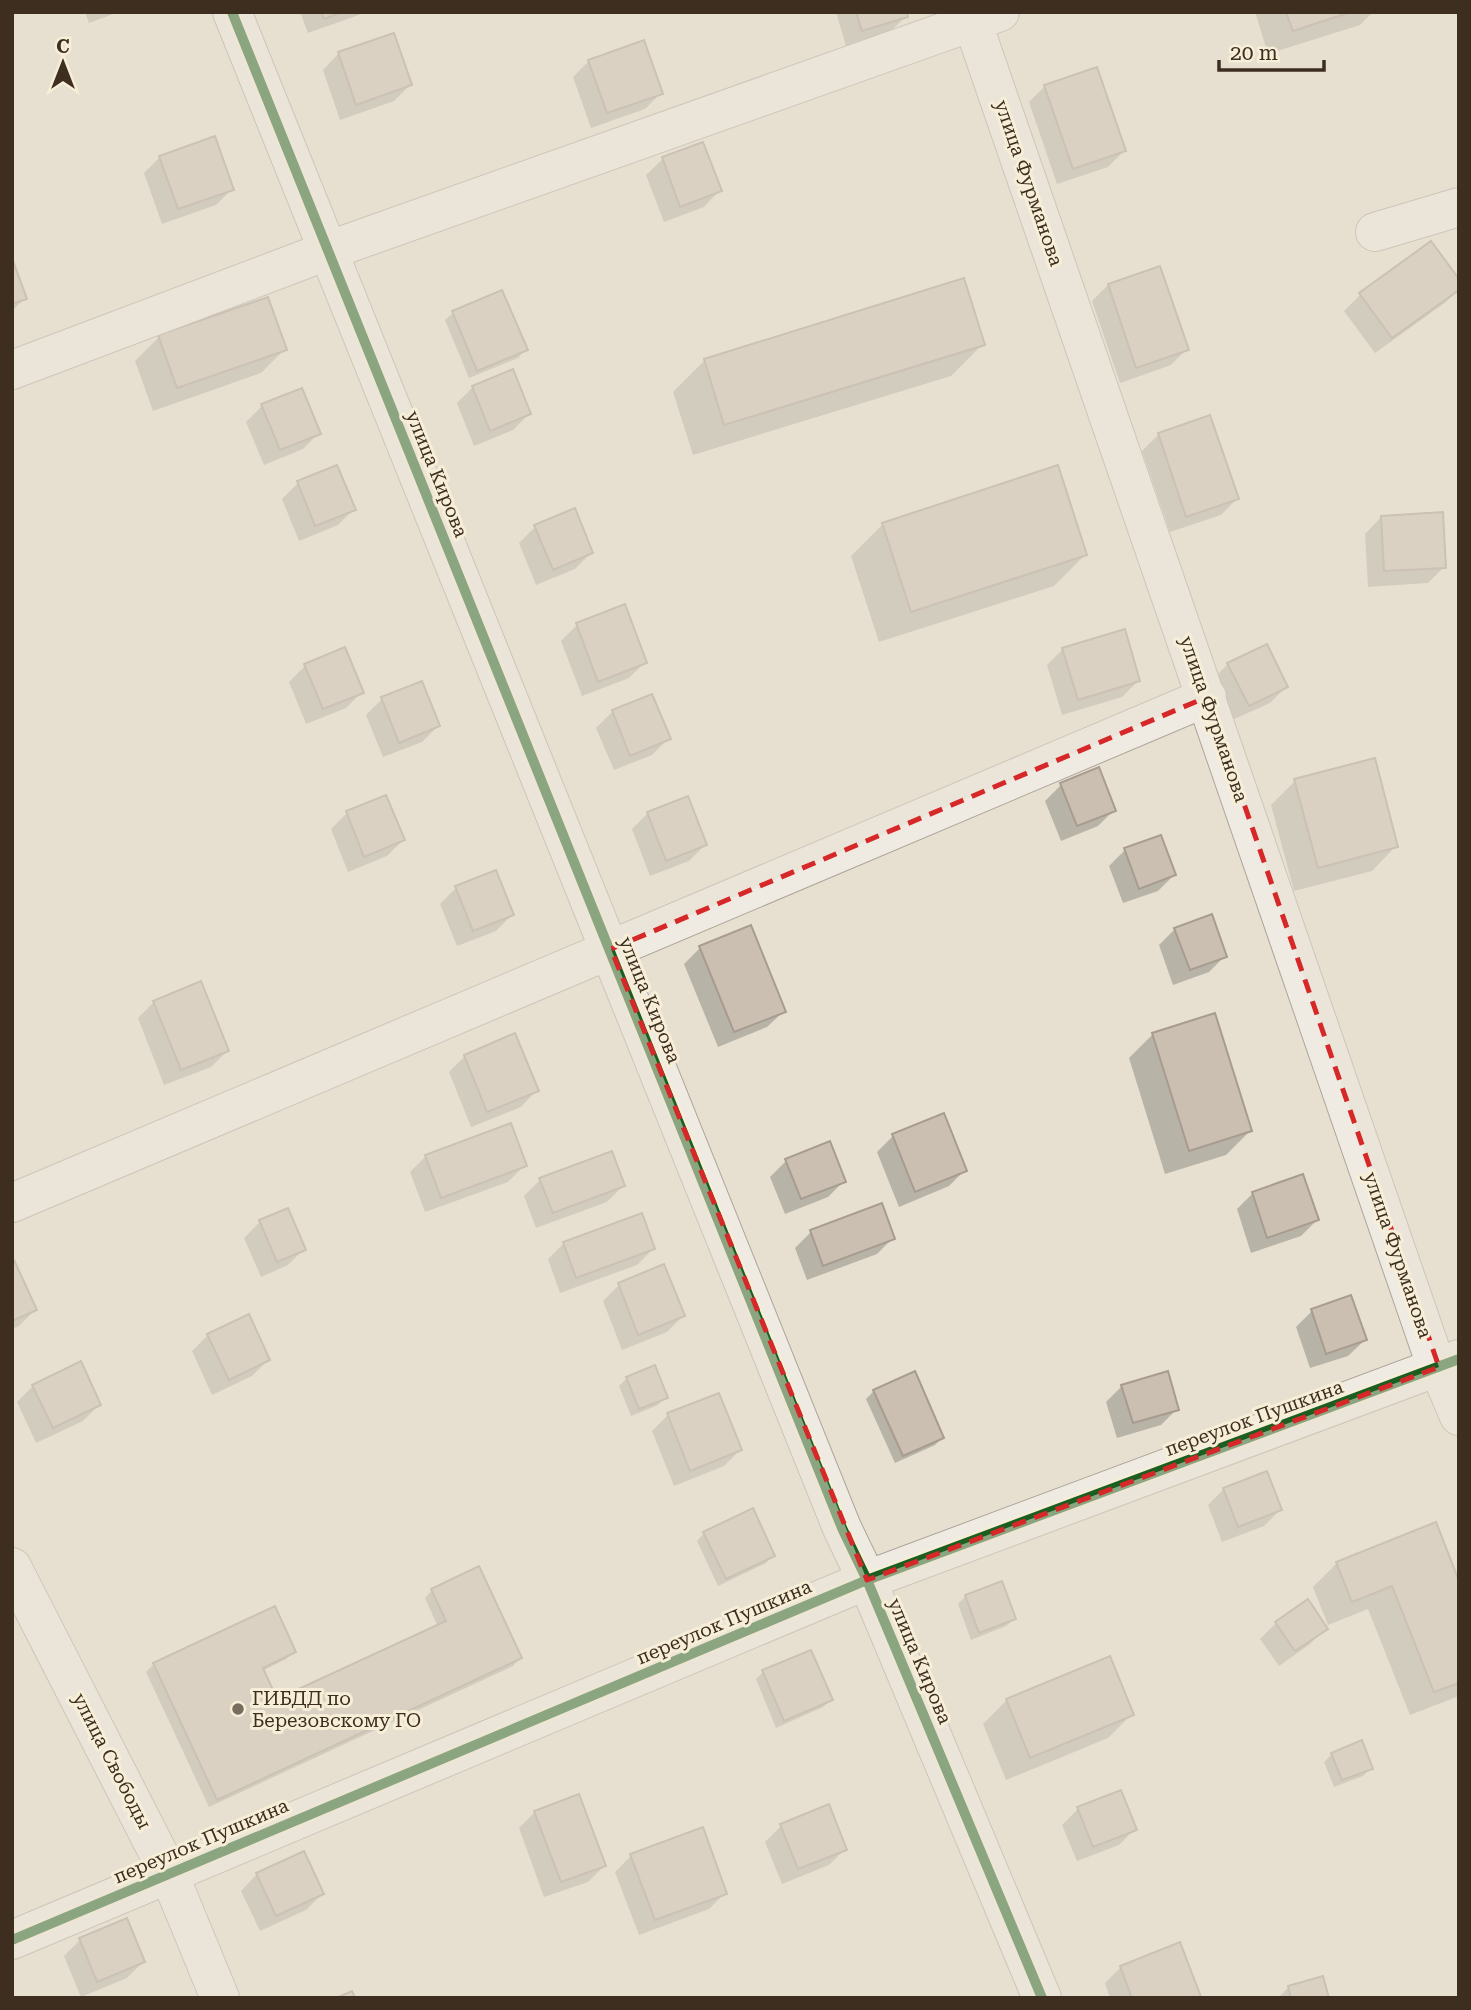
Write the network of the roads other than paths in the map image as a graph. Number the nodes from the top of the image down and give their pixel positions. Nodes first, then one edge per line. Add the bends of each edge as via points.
1 (232, 12) edge
2 (980, 15) edge
3 (1459, 207) edge
4 (1375, 232) dead end
5 (327, 251) junction
6 (12, 370) edge
7 (1207, 697) junction
8 (611, 949) junction
9 (12, 1203) edge
10 (1449, 1363) edge
11 (1459, 1416) edge
12 (12, 1567) edge
13 (867, 1580) junction
14 (169, 1874) junction
15 (12, 1940) edge
16 (220, 1998) edge
17 (1042, 1998) edge

1 - 5 street, улица Кирова
2 - 5 street
2 - 7 street, улица Фурманова
3 - 4 street
5 - 6 street
5 - 8 street, улица Кирова
7 - 8 street
7 - 10 street, улица Фурманова via 1425,1335
8 - 9 street
8 - 13 street, улица Кирова via 842,1528
10 - 11 street, улица Фурманова
10 - 13 street, переулок Пушкина
12 - 14 street, улица Свободы
13 - 14 street, переулок Пушкина
13 - 17 street, улица Кирова
14 - 15 street, переулок Пушкина
14 - 16 street, улица Свободы

